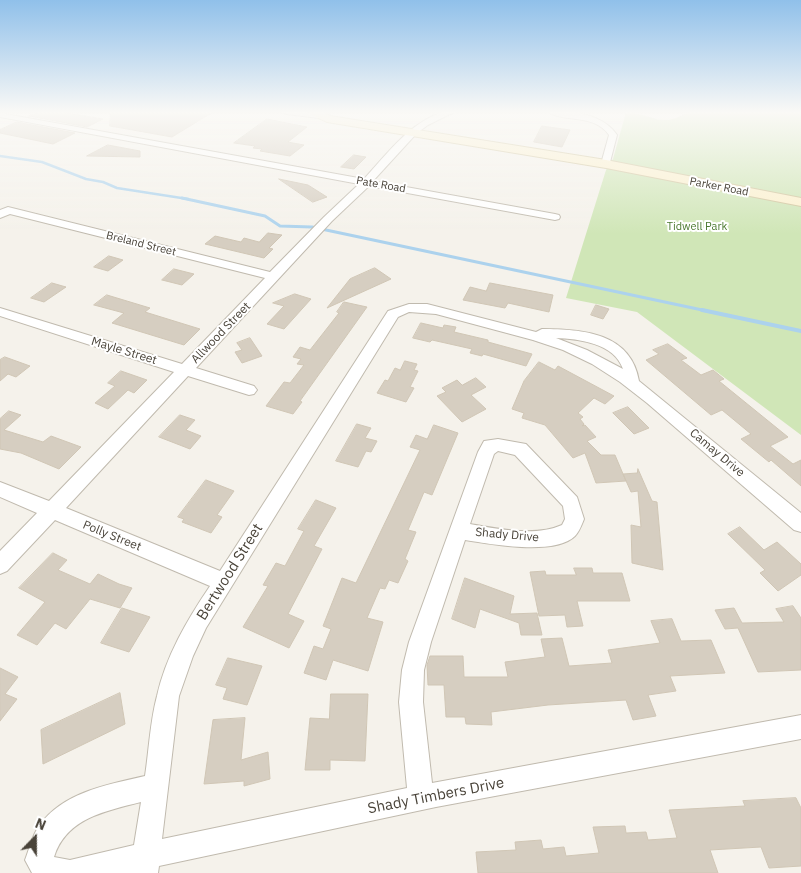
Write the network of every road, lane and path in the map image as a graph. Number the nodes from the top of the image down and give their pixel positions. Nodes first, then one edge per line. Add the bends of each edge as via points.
1 (203, 153) edge
2 (393, 153) edge
3 (535, 153) edge
4 (609, 153) edge
5 (606, 164) junction
6 (366, 183) junction
7 (801, 202) edge
8 (4, 213) edge
9 (555, 217) dead end
10 (328, 220) joint
11 (314, 234) joint
12 (274, 277) junction
13 (405, 308) joint
14 (0, 312) edge
15 (186, 370) junction
16 (249, 390) dead end
17 (0, 489) edge
18 (52, 511) junction
19 (801, 524) edge
20 (459, 531) junction
21 (0, 566) edge
22 (224, 582) junction
23 (801, 727) edge
24 (155, 786) junction
25 (421, 798) junction
26 (145, 864) edge
27 (68, 873) edge
28 (73, 873) edge

1 - 6 street, Pate Road
2 - 6 street, Allwood Street
3 - 5 main road, Parker Road
4 - 5 street
5 - 7 main road, Parker Road
6 - 9 street, Pate Road
6 - 10 street, Allwood Street
8 - 12 street, Breland Street
10 - 11 street, Allwood Street
11 - 12 street, Allwood Street
12 - 15 street, Allwood Street
13 - 19 street, Camay Drive via 422,308 526,333 583,354 632,382
13 - 22 street, Bertwood Street via 393,314
14 - 15 street, Mayle Street
15 - 16 street, Mayle Street
15 - 18 street, Allwood Street
17 - 18 street, Polly Street
18 - 21 street, Allwood Street
18 - 22 street, Polly Street
20 - 20 street, Shady Drive via 486,452 490,446 498,444 520,448 526,453 571,502 574,512 570,530 561,536 522,539
20 - 25 street, Shady Drive via 413,670 411,702
22 - 24 street, Bertwood Street via 183,652 168,696
23 - 25 street, Shady Timbers Drive
24 - 26 street, Bertwood Street
24 - 27 street via 89,803 71,811 55,824 42,843 39,860 48,871
25 - 26 street, Shady Timbers Drive
26 - 28 street, Shady Timbers Drive

